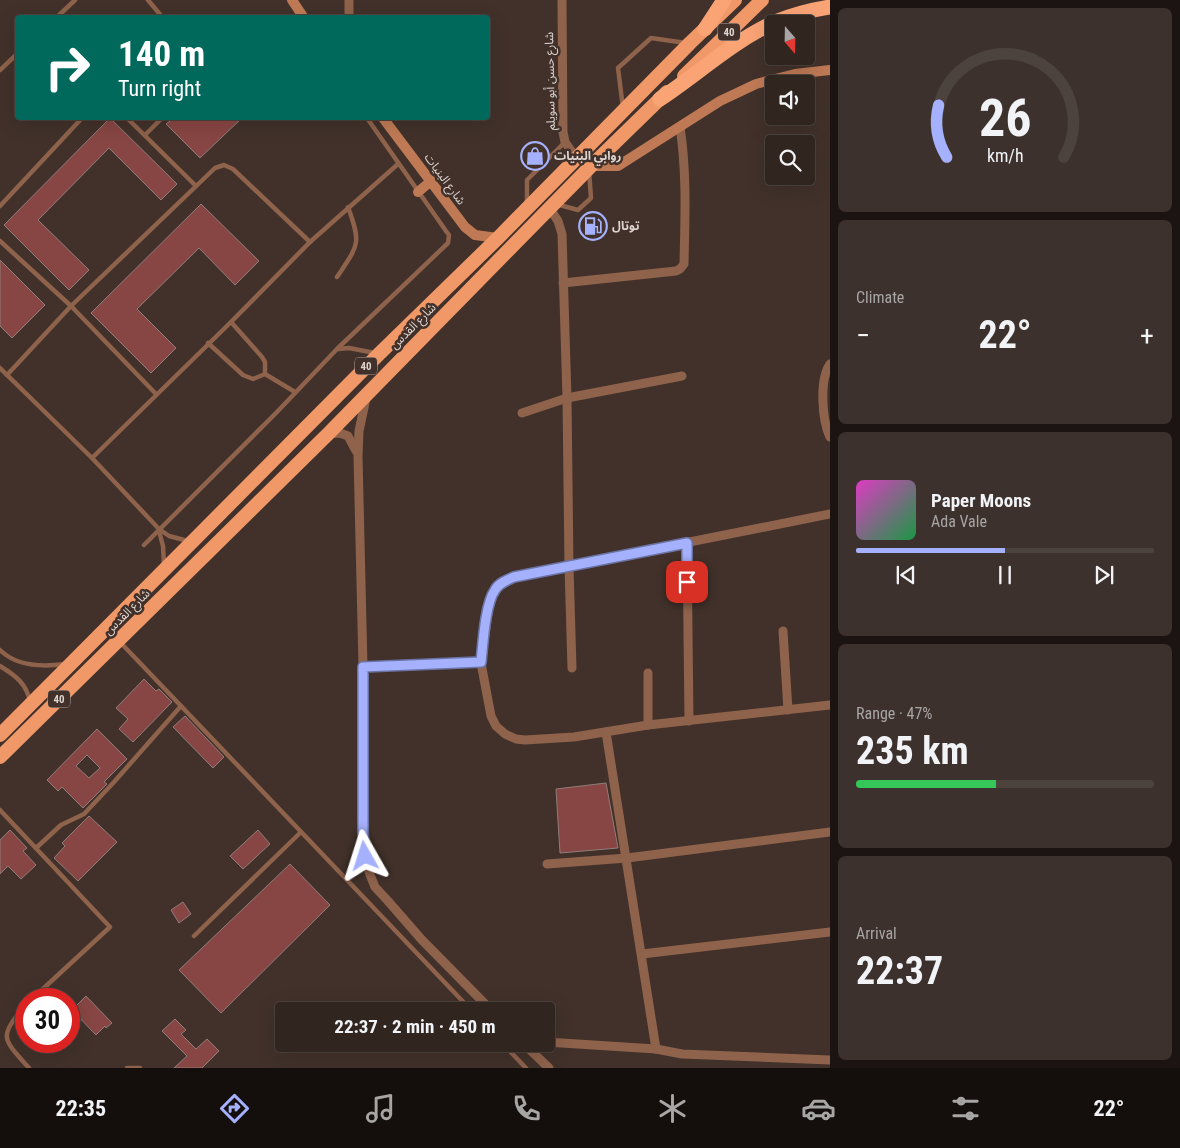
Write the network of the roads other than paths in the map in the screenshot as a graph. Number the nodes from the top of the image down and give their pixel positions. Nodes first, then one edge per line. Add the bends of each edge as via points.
1 (75, 0) edge
2 (148, 0) edge
3 (292, 0) edge
4 (349, 0) edge
5 (562, 0) edge
6 (724, 0) edge
7 (735, 0) edge
8 (762, 0) edge
9 (830, 7) edge
10 (59, 15) edge
11 (161, 15) edge
12 (302, 15) edge
13 (349, 15) edge
14 (706, 29) junction
15 (690, 43) junction
16 (15, 56) edge
17 (0, 70) edge
18 (830, 70) edge
19 (660, 99) junction
20 (623, 111) junction
21 (80, 120) edge
22 (129, 120) edge
23 (160, 120) edge
24 (368, 120) edge
25 (386, 120) edge
26 (680, 127) junction
27 (145, 135) junction
28 (565, 142) junction
29 (576, 158) junction
30 (398, 164) junction
31 (590, 167) junction
32 (431, 180) junction
33 (196, 186) junction
34 (418, 192) junction
35 (0, 206) edge
36 (552, 206) junction
37 (348, 208) junction
38 (528, 208) junction
39 (498, 238) junction
40 (0, 242) edge
41 (310, 242) junction
42 (337, 277) dead end
43 (563, 283) junction
44 (71, 306) junction
45 (231, 322) junction
46 (208, 343) junction
47 (337, 349) junction
48 (379, 354) junction
49 (830, 364) edge
50 (0, 368) edge
51 (265, 374) junction
52 (8, 375) junction
53 (682, 376) dead end
54 (295, 392) junction
55 (156, 394) junction
56 (367, 395) junction
57 (567, 398) junction
58 (522, 413) dead end
59 (328, 434) junction
60 (830, 436) edge
61 (358, 456) junction
62 (92, 458) junction
63 (830, 514) edge
64 (159, 529) junction
65 (194, 541) junction
66 (687, 543) junction
67 (144, 545) dead end
68 (569, 567) junction
69 (163, 571) junction
70 (783, 631) dead end
71 (119, 641) junction
72 (0, 650) edge
73 (481, 662) junction
74 (71, 663) junction
75 (0, 666) edge
76 (363, 667) junction
77 (572, 668) dead end
78 (648, 673) dead end
79 (30, 705) junction
80 (830, 705) edge
81 (181, 706) junction
82 (788, 710) junction
83 (689, 721) junction
84 (648, 725) junction
85 (606, 732) junction
86 (0, 735) edge
87 (0, 757) edge
88 (0, 810) edge
89 (301, 832) junction
90 (830, 832) edge
91 (36, 848) junction
92 (627, 858) junction
93 (547, 864) dead end
94 (830, 932) edge
95 (194, 936) dead end
96 (642, 954) junction
97 (44, 988) edge
98 (463, 1002) edge
99 (483, 1002) edge
100 (15, 1015) edge
101 (555, 1043) edge
102 (656, 1049) junction
103 (511, 1052) edge
104 (535, 1052) edge
105 (15, 1053) edge
106 (15, 1053) edge
107 (830, 1060) edge
108 (29, 1068) edge
109 (127, 1068) edge
110 (140, 1068) edge
111 (526, 1068) edge
112 (549, 1068) edge

1 - 10 lane
2 - 11 lane
3 - 12 main road
4 - 13 street
5 - 28 street, شارع حسن أبو سويلم
6 - 14 highway
7 - 14 highway, شارع القدس / 40
8 - 19 highway, شارع القدس / 40
9 - 19 highway via 775,22 732,47
14 - 15 highway, شارع القدس / 40
15 - 20 highway, شارع القدس / 40
15 - 20 lane via 651,38 618,68
16 - 17 lane
18 - 26 main road via 795,74 756,84 720,101
19 - 31 highway, شارع القدس / 40
20 - 29 highway, شارع القدس / 40
21 - 35 lane
22 - 27 lane
23 - 27 lane
24 - 30 lane
25 - 32 main road, شارع البنيات
26 - 31 main road via 618,166
26 - 43 street via 685,184 682,267 676,271
27 - 33 lane
28 - 29 street, شارع حسن أبو سويلم
28 - 38 lane via 527,180
29 - 38 highway, شارع القدس / 40
30 - 34 lane
30 - 37 lane
31 - 36 highway, شارع القدس / 40
31 - 36 lane via 592,198 578,210
32 - 34 main road
32 - 39 main road, شارع البنيات via 470,232
33 - 41 lane via 215,168 233,169
33 - 44 lane
34 - 47 lane via 449,236 448,243
36 - 43 street via 562,234
36 - 56 highway, شارع القدس / 40
37 - 41 lane
37 - 42 lane via 356,230 356,244
38 - 39 highway, شارع القدس / 40
39 - 48 highway, شارع القدس / 40
40 - 44 lane
41 - 45 lane
43 - 57 street
44 - 52 lane
44 - 55 lane
45 - 46 lane
45 - 51 lane via 262,357
46 - 51 lane via 243,375 253,379
46 - 55 lane
47 - 48 lane
47 - 54 lane
48 - 65 highway, شارع القدس / 40
49 - 60 street via 824,383 823,416
50 - 52 lane
51 - 54 lane
52 - 62 lane
53 - 57 street
54 - 64 lane
55 - 62 lane
56 - 59 highway, شارع القدس / 40
56 - 61 street
57 - 58 street
57 - 68 street
59 - 61 street via 348,436
59 - 71 highway, شارع القدس / 40
61 - 76 street
62 - 64 lane
63 - 66 street
64 - 65 lane via 175,538
64 - 67 lane
64 - 69 lane via 164,554
65 - 69 highway, شارع القدس / 40
66 - 68 street
66 - 83 street
68 - 73 street via 514,577 495,589 490,599
68 - 77 street
69 - 74 highway, شارع القدس / 40
70 - 82 street
71 - 81 lane
71 - 87 highway, شارع القدس / 40
72 - 74 lane via 23,662 42,665
73 - 76 street
73 - 85 street via 490,716 505,734 525,740
74 - 79 highway, شارع القدس / 40
75 - 79 lane via 19,679 27,691
76 - 99 street via 363,832 368,872 375,887
78 - 84 street
79 - 86 highway, شارع القدس / 40
80 - 82 street
81 - 89 lane
81 - 91 lane via 84,814 61,825
82 - 83 street
83 - 84 street
84 - 85 street
85 - 92 street
88 - 91 lane
89 - 95 lane
89 - 98 lane
90 - 92 street
91 - 97 lane via 110,927
92 - 93 street
92 - 96 street
94 - 96 street
96 - 102 street
100 - 106 lane via 6,1024 3,1036
101 - 102 street
102 - 107 street via 682,1054
103 - 111 lane
104 - 112 street
105 - 108 lane
109 - 110 lane

